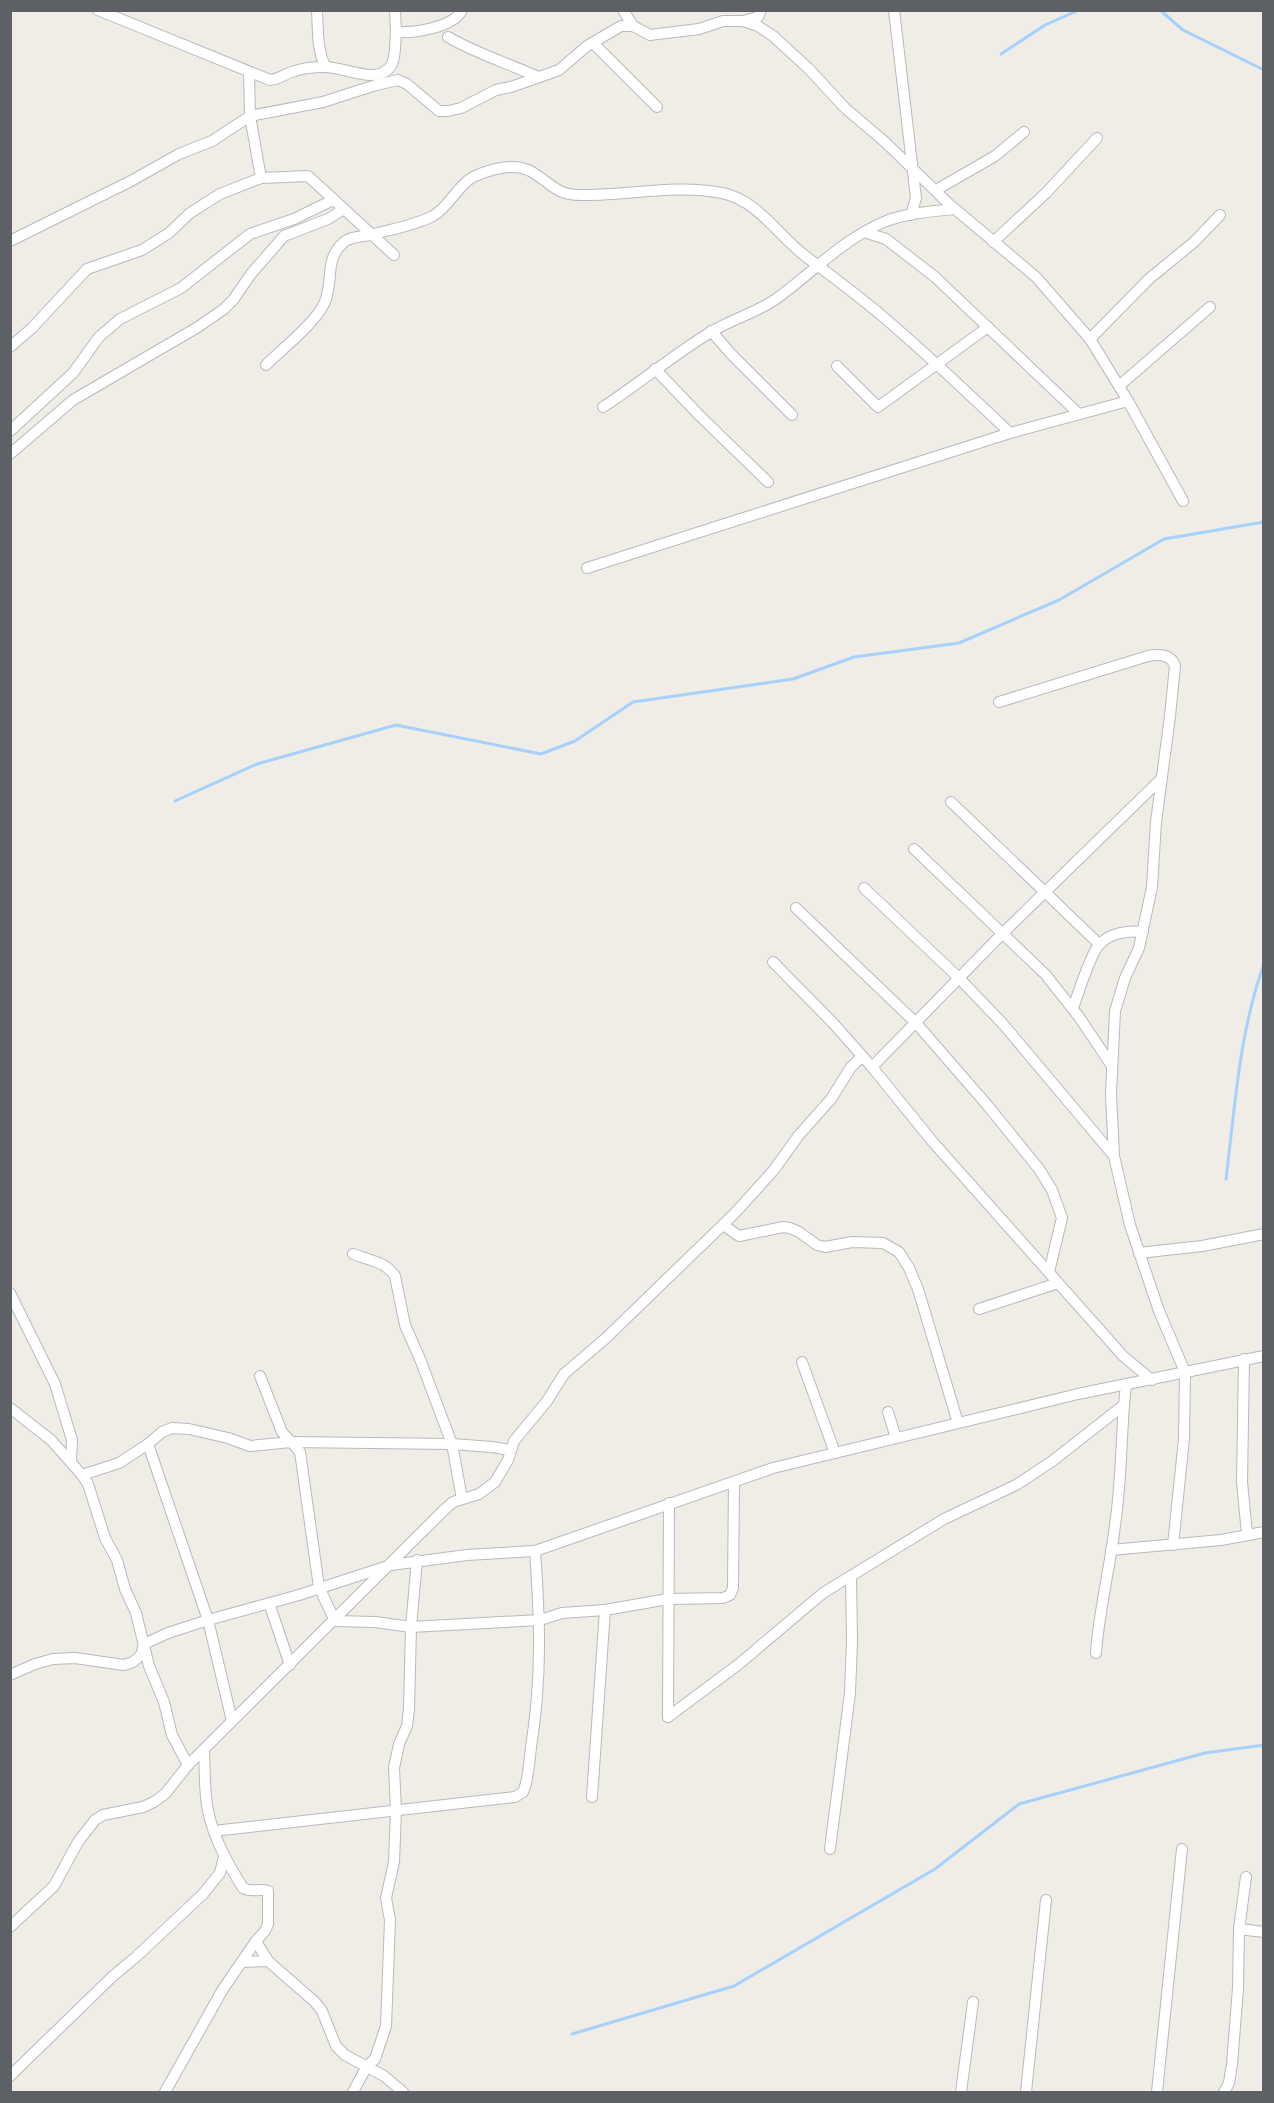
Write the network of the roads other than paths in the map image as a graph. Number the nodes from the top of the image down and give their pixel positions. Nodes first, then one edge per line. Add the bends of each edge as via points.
1 (98, 10) edge
2 (317, 10) edge
3 (394, 10) edge
4 (462, 10) edge
5 (623, 10) edge
6 (761, 10) edge
7 (894, 10) edge
8 (743, 21) junction
9 (633, 26) junction
10 (396, 32) junction
11 (448, 37) dead end
12 (594, 44) junction
13 (325, 66) junction
14 (249, 72) junction
15 (538, 77) junction
16 (657, 107) dead end
17 (250, 116) junction
18 (1024, 132) dead end
19 (1097, 138) dead end
20 (911, 167) junction
21 (261, 178) junction
22 (936, 190) junction
23 (333, 200) junction
24 (344, 209) junction
25 (956, 209) junction
26 (911, 215) junction
27 (1220, 215) dead end
28 (864, 232) junction
29 (371, 235) junction
30 (10, 241) edge
31 (993, 242) junction
32 (394, 255) dead end
33 (819, 265) junction
34 (1210, 307) dead end
35 (988, 327) junction
36 (711, 331) junction
37 (1090, 339) junction
38 (10, 347) edge
39 (936, 363) junction
40 (266, 365) dead end
41 (837, 366) dead end
42 (655, 369) junction
43 (1119, 387) junction
44 (1128, 401) junction
45 (603, 407) dead end
46 (1079, 414) junction
47 (792, 415) dead end
48 (10, 431) edge
49 (1010, 433) junction
50 (10, 454) edge
51 (768, 482) dead end
52 (1184, 501) dead end
53 (587, 568) dead end
54 (999, 702) dead end
55 (1161, 779) junction
56 (951, 802) dead end
57 (914, 849) dead end
58 (864, 888) dead end
59 (1044, 893) junction
60 (796, 908) dead end
61 (1143, 932) junction
62 (1004, 933) junction
63 (1099, 944) junction
64 (773, 962) dead end
65 (959, 978) junction
66 (1073, 1008) junction
67 (916, 1023) junction
68 (862, 1057) junction
69 (1112, 1066) junction
70 (872, 1067) junction
71 (1114, 1156) junction
72 (723, 1225) junction
73 (1263, 1234) edge
74 (1139, 1253) junction
75 (353, 1254) dead end
76 (1049, 1272) junction
77 (1058, 1283) junction
78 (10, 1293) edge
79 (979, 1309) dead end
80 (1263, 1356) edge
81 (1244, 1359) junction
82 (802, 1362) dead end
83 (1185, 1372) junction
84 (260, 1376) dead end
85 (1152, 1380) junction
86 (1126, 1385) junction
87 (1124, 1406) junction
88 (10, 1408) edge
89 (888, 1412) dead end
90 (958, 1423) junction
91 (896, 1438) junction
92 (291, 1442) junction
93 (148, 1444) junction
94 (452, 1444) junction
95 (510, 1450) junction
96 (835, 1453) junction
97 (71, 1461) junction
98 (82, 1475) junction
99 (734, 1482) junction
100 (462, 1499) junction
101 (669, 1503) junction
102 (1263, 1532) edge
103 (1247, 1534) junction
104 (1173, 1545) junction
105 (1111, 1550) junction
106 (535, 1551) junction
107 (417, 1560) junction
108 (391, 1565) junction
109 (851, 1576) junction
110 (319, 1587) junction
111 (668, 1599) junction
112 (268, 1603) junction
113 (604, 1610) junction
114 (208, 1620) junction
115 (540, 1620) junction
116 (335, 1621) junction
117 (411, 1628) junction
118 (144, 1644) junction
119 (1096, 1653) dead end
120 (290, 1665) junction
121 (10, 1675) edge
122 (232, 1721) junction
123 (204, 1750) junction
124 (188, 1765) junction
125 (592, 1797) dead end
126 (396, 1810) junction
127 (214, 1831) junction
128 (831, 1849) dead end
129 (1182, 1849) dead end
130 (224, 1857) junction
131 (1246, 1877) dead end
132 (1046, 1900) dead end
133 (10, 1927) edge
134 (1239, 1929) junction
135 (1263, 1932) edge
136 (256, 1941) junction
137 (268, 1961) junction
138 (242, 1962) junction
139 (973, 2002) dead end
140 (367, 2066) junction
141 (10, 2076) edge
142 (165, 2092) edge
143 (352, 2092) edge
144 (403, 2092) edge
145 (961, 2092) edge
146 (1026, 2092) edge
147 (1157, 2092) edge
148 (1224, 2092) edge

1 - 14 street
2 - 13 street
3 - 10 street
4 - 10 street via 458,17 426,30
5 - 9 street
6 - 8 street via 758,17
7 - 20 street
8 - 9 street via 650,35
8 - 20 street via 773,36
9 - 12 street via 621,26
10 - 13 street via 392,63 385,72 367,75
11 - 15 street via 468,50
12 - 15 street via 559,70
12 - 16 street
13 - 14 street via 293,71 270,80
14 - 17 street
15 - 17 street via 448,111 440,111 398,80 323,102
17 - 21 street
17 - 30 street via 212,141
18 - 22 street via 995,156
19 - 31 street
20 - 22 street
20 - 26 street via 916,198
21 - 23 street via 308,176
21 - 38 street via 220,194 142,249 87,269
22 - 25 street
23 - 24 street
23 - 48 street via 250,234 181,288 120,319 99,338 73,373
24 - 29 street
24 - 50 street via 284,236 224,309 73,400
25 - 26 street
25 - 31 street
26 - 28 street via 885,221
27 - 37 street
28 - 33 street
28 - 35 street via 886,239 935,277
29 - 32 street
29 - 33 street via 433,216 470,179 516,167 530,171 566,194 662,190 723,193 765,217
29 - 40 street via 346,240 337,249 320,311
31 - 37 street via 1036,277
33 - 36 street via 777,298
33 - 39 street
34 - 43 street
35 - 39 street
35 - 46 street
36 - 42 street
36 - 47 street
37 - 43 street
39 - 41 street via 878,407
39 - 49 street
42 - 45 street
42 - 51 street
43 - 44 street
44 - 46 street
44 - 52 street
46 - 49 street
49 - 53 street
54 - 55 street via 1148,656 1169,657 1175,666 1174,686
55 - 59 street
55 - 61 street via 1152,887
56 - 59 street
57 - 62 street
58 - 65 street
59 - 62 street
59 - 63 street
60 - 67 street
61 - 63 street via 1115,934
61 - 69 street via 1115,1011
62 - 65 street
62 - 66 street
63 - 66 street
64 - 68 street
65 - 67 street
65 - 71 street
66 - 69 street
67 - 70 street
67 - 76 street via 988,1106 1052,1191 1062,1218
68 - 70 street
68 - 72 street via 773,1171
69 - 71 street
70 - 76 street
71 - 74 street
72 - 90 street via 739,1236 783,1227 825,1247 852,1242 883,1244 899,1252 918,1289
72 - 95 street via 564,1374
73 - 74 street
74 - 83 street
75 - 94 street via 383,1264 395,1276 405,1325
76 - 77 street
77 - 79 street
77 - 85 street via 1123,1356
78 - 97 street via 55,1384 72,1440
80 - 81 street
81 - 83 street
81 - 103 street via 1242,1482
82 - 96 street
83 - 85 street
83 - 104 street via 1184,1439
84 - 92 street via 282,1432
85 - 86 street
86 - 87 street
86 - 90 street
87 - 105 street
87 - 109 street via 1016,1485 944,1519
88 - 97 street
89 - 91 street
90 - 91 street
91 - 96 street
92 - 93 street via 250,1446 172,1428
92 - 94 street
92 - 110 street via 302,1458
93 - 98 street via 119,1463
93 - 114 street
94 - 95 street
94 - 100 street
95 - 100 street via 495,1482 479,1494
96 - 99 street
97 - 98 street
98 - 118 street via 117,1560
99 - 101 street
99 - 111 street via 734,1568 730,1595
100 - 108 street via 444,1510
101 - 106 street
101 - 111 street
102 - 103 street
103 - 104 street
104 - 105 street
105 - 119 street
106 - 107 street
106 - 115 street
107 - 108 street
107 - 117 street
108 - 110 street
108 - 116 street
109 - 111 street via 823,1593 668,1717
109 - 128 street via 850,1693
110 - 112 street
110 - 116 street
111 - 113 street
112 - 114 street
112 - 120 street
113 - 115 street via 562,1612
113 - 125 street
114 - 118 street
114 - 122 street
115 - 117 street
115 - 126 street via 536,1708 523,1792 515,1797
116 - 117 street
116 - 120 street
117 - 126 street via 407,1726 394,1768
118 - 121 street via 141,1655 124,1665 53,1659
118 - 124 street via 172,1735
120 - 122 street
122 - 123 street
123 - 124 street
123 - 127 street via 208,1810
124 - 133 street via 154,1802 95,1820 54,1886
126 - 127 street
126 - 140 street via 386,1898 390,1920 386,2026 375,2059
127 - 130 street
129 - 147 street
130 - 136 street via 243,1888 268,1891 268,1924
130 - 141 street via 220,1873 203,1894
131 - 134 street
132 - 146 street
134 - 135 street
134 - 148 street via 1232,2064
136 - 137 street
136 - 138 street
137 - 138 street
137 - 140 street via 315,2002 336,2046
138 - 142 street
139 - 145 street
140 - 143 street
140 - 144 street

